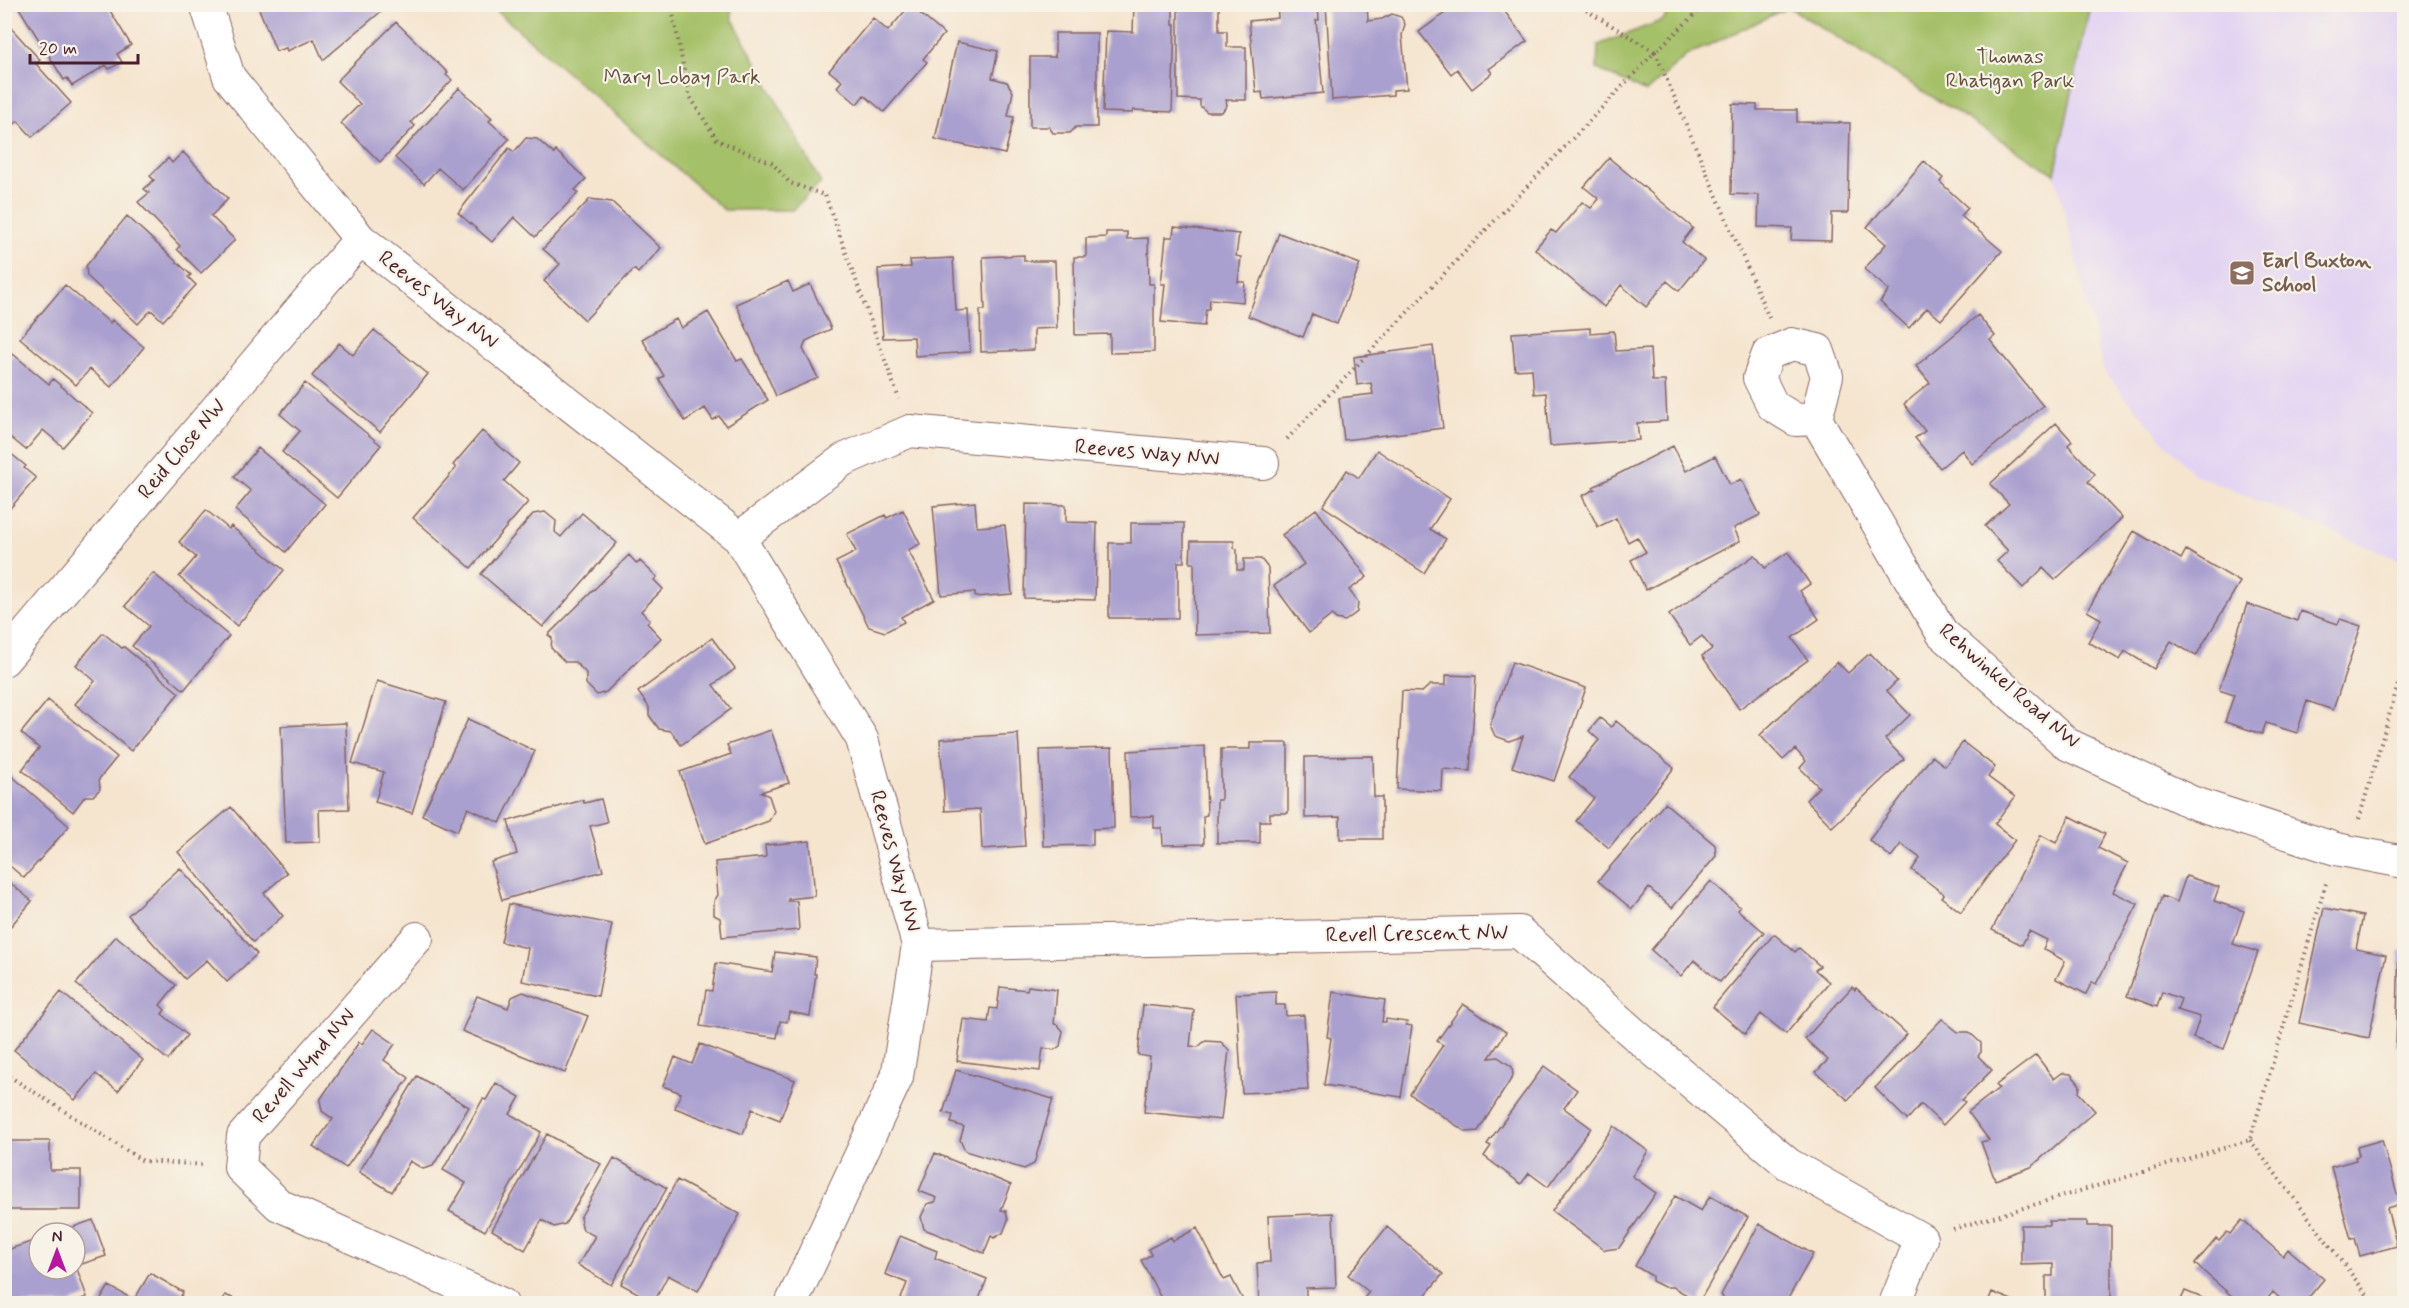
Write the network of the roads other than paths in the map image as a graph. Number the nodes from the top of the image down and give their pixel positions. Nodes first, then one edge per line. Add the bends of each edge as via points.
1 (206, 4) edge
2 (360, 238) junction
3 (1816, 419) junction
4 (1263, 463) road end
5 (739, 538) junction
6 (4, 660) edge
7 (2404, 862) edge
8 (417, 938) dead end
9 (918, 945) junction
10 (502, 1304) edge
11 (791, 1304) edge
12 (1895, 1304) edge

1 - 2 street, Reeves Way NW via 229,77
2 - 5 street, Reeves Way NW
2 - 6 street, Reid Close NW
3 - 3 street via 1827,376 1818,351 1792,344 1768,354 1759,378 1773,406 1796,420
3 - 7 street, Rehwinkel Road NW via 1942,633 2067,744 2191,802 2343,851
4 - 5 street, Reeves Way NW via 910,431 843,460
5 - 9 street, Reeves Way NW via 862,739
8 - 10 street, Revell Wynd NW via 243,1136 240,1167 279,1204
9 - 11 street, Reeves Way NW via 897,1077
9 - 12 street, Revell Crescent NW via 1520,932 1788,1164 1921,1239

